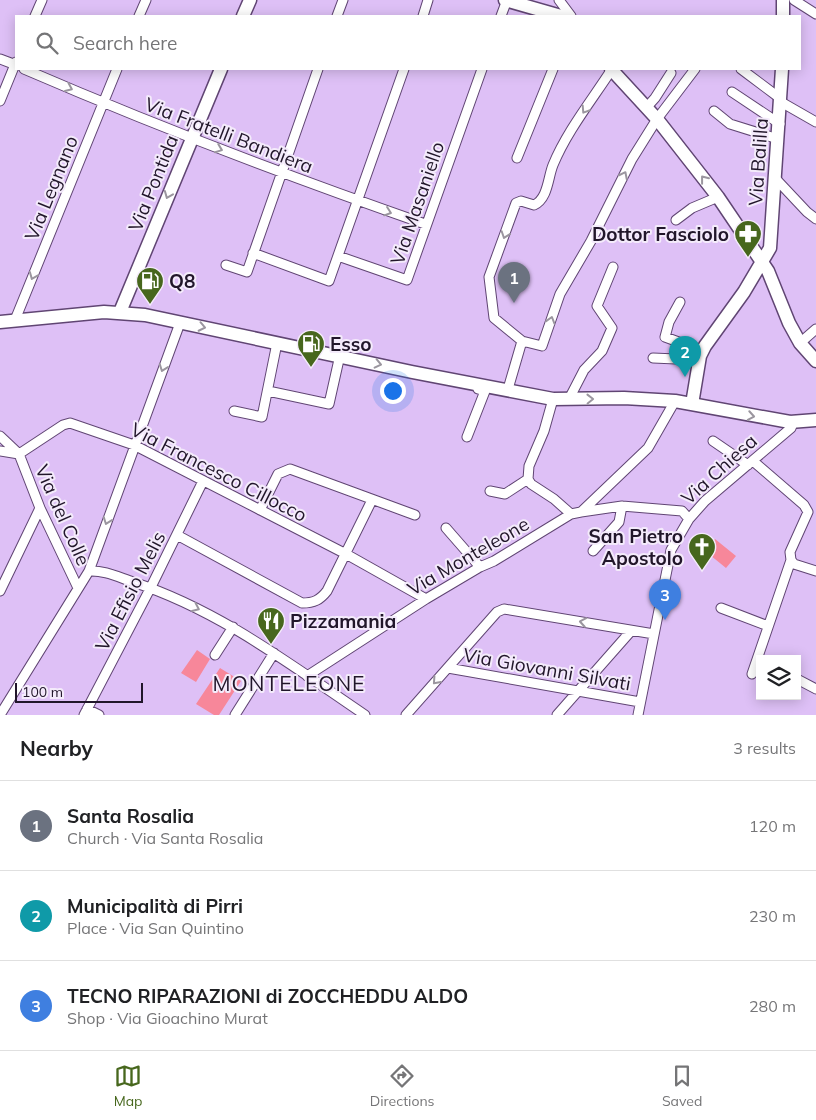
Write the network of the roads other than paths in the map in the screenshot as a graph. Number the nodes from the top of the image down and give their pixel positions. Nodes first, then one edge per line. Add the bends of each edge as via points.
1 (42, 0) edge
2 (146, 0) edge
3 (250, 0) edge
4 (343, 0) edge
5 (428, 0) edge
6 (506, 0) edge
7 (559, 0) edge
8 (783, 0) edge
9 (794, 0) edge
10 (816, 14) edge
11 (35, 15) edge
12 (139, 15) edge
13 (243, 15) edge
14 (337, 15) edge
15 (423, 15) edge
16 (501, 15) edge
17 (558, 15) edge
18 (570, 15) edge
19 (783, 15) edge
20 (0, 59) edge
21 (15, 64) edge
22 (15, 66) edge
23 (26, 70) edge
24 (117, 70) edge
25 (221, 70) edge
26 (318, 70) edge
27 (404, 70) edge
28 (482, 70) edge
29 (553, 70) edge
30 (611, 70) edge
31 (613, 70) edge
32 (694, 70) edge
33 (742, 70) edge
34 (782, 70) edge
35 (671, 73) dead end
36 (732, 92) dead end
37 (0, 101) edge
38 (781, 101) junction
39 (103, 103) junction
40 (646, 108) junction
41 (714, 111) dead end
42 (657, 119) junction
43 (816, 122) edge
44 (780, 124) junction
45 (192, 139) junction
46 (778, 139) junction
47 (517, 158) dead end
48 (281, 174) junction
49 (776, 178) junction
50 (718, 197) junction
51 (358, 201) junction
52 (816, 218) edge
53 (676, 220) dead end
54 (425, 224) junction
55 (253, 253) junction
56 (338, 256) junction
57 (762, 262) junction
58 (226, 265) dead end
59 (612, 267) dead end
60 (680, 302) dead end
61 (120, 312) junction
62 (15, 320) junction
63 (0, 322) edge
64 (180, 323) junction
65 (816, 329) edge
66 (522, 341) junction
67 (278, 343) junction
68 (800, 343) junction
69 (340, 355) junction
70 (701, 356) junction
71 (653, 358) dead end
72 (816, 361) edge
73 (480, 385) junction
74 (508, 389) junction
75 (268, 391) junction
76 (553, 399) junction
77 (570, 399) junction
78 (675, 401) junction
79 (692, 404) junction
80 (234, 411) dead end
81 (816, 420) edge
82 (793, 423) junction
83 (467, 437) dead end
84 (3, 439) edge
85 (713, 442) dead end
86 (134, 445) junction
87 (1, 452) edge
88 (19, 454) junction
89 (750, 463) junction
90 (528, 479) junction
91 (203, 481) junction
92 (490, 491) dead end
93 (372, 500) junction
94 (622, 506) junction
95 (40, 508) junction
96 (260, 510) junction
97 (581, 512) junction
98 (571, 514) junction
99 (415, 515) dead end
100 (690, 519) junction
101 (446, 528) dead end
102 (177, 534) junction
103 (593, 552) dead end
104 (346, 554) junction
105 (791, 560) junction
106 (480, 567) junction
107 (89, 571) junction
108 (816, 571) edge
109 (151, 587) junction
110 (78, 588) junction
111 (0, 591) edge
112 (426, 599) junction
113 (720, 608) dead end
114 (768, 626) junction
115 (233, 627) junction
116 (631, 631) junction
117 (654, 634) junction
118 (274, 653) junction
119 (215, 655) dead end
120 (448, 668) junction
121 (752, 674) dead end
122 (307, 676) junction
123 (801, 681) edge
124 (816, 689) edge
125 (577, 691) junction
126 (640, 702) junction
127 (86, 712) edge
128 (0, 715) edge
129 (99, 715) edge
130 (235, 715) edge
131 (365, 715) edge
132 (406, 715) edge
133 (557, 715) edge
134 (638, 715) edge

1 - 11 street
2 - 12 street
3 - 13 street
4 - 14 street
5 - 15 street
6 - 16 street
6 - 17 street
7 - 18 street
8 - 19 street
9 - 10 street
20 - 21 street
22 - 37 street
23 -> 39 street, Via Fratelli Bandiera
24 - 39 street, Via Legnano
25 - 45 street, Via Pontida
26 - 48 street
27 - 51 street
28 - 54 street, Via Masaniello
29 - 47 street
30 -> 66 street via 561,149 542,199 534,205 521,201 516,203 489,277 494,318
31 - 40 street
32 - 42 street
33 - 38 street
34 - 38 street, Via Balilla
35 - 40 street
36 - 44 street
38 - 43 street
38 - 44 street, Via Balilla
39 - 45 street, Via Fratelli Bandiera
39 -> 62 street, Via Legnano
40 - 42 street
41 - 46 street via 730,124
50 -> 42 street
66 -> 42 street via 542,346 560,294
44 - 46 street, Via Balilla
45 -> 48 street, Via Fratelli Bandiera
45 -> 61 street, Via Pontida
46 - 49 street, Via Balilla
48 - 51 street, Via Fratelli Bandiera
48 - 55 street
49 - 52 street
49 - 57 street, Via Balilla via 770,248
50 - 53 street via 692,208
50 - 57 street
51 -> 54 street, Via Fratelli Bandiera
51 - 56 street
54 - 56 street, Via Masaniello via 407,280
55 - 56 street via 330,280
55 - 58 street via 247,272
57 - 68 street
57 - 70 street, Via Balilla
59 - 77 street via 597,306 612,328 602,351 584,370
60 - 70 street via 665,338
61 - 62 street
61 - 64 street via 145,314
62 - 63 street
64 -> 67 street
64 -> 86 street
65 - 68 street
66 - 74 street
67 - 69 street
67 - 75 street
68 - 72 street
69 -> 73 street
69 - 75 street via 329,404
70 - 71 street
70 - 79 street
73 - 74 street
73 - 83 street via 478,389 485,391
74 - 76 street
75 - 80 street via 262,417
76 - 77 street
76 - 90 street via 529,466
77 -> 78 street
78 - 79 street
78 - 97 street via 648,448
79 -> 82 street
81 - 82 street
82 - 89 street, Via Chiesa
84 - 87 street
84 - 88 street
85 - 89 street
86 - 88 street, Via Francesco Cillocco via 70,423 63,424
86 - 91 street, Via Francesco Cillocco
86 -> 107 street
87 - 88 street
88 - 95 street, Via del Colle
89 - 100 street, Via Chiesa via 705,501
89 - 105 street via 807,508 790,552
90 - 92 street via 504,497
90 - 98 street
91 - 96 street, Via Francesco Cillocco
91 - 102 street, Via Efisio Melis
93 - 96 street via 290,469 278,474
93 - 99 street
93 - 104 street
94 - 97 street, Via Chiesa
94 - 100 street, Via Chiesa via 682,511
94 - 103 street via 619,522
95 - 110 street, Via del Colle
95 - 111 street
96 - 104 street, Via Francesco Cillocco
97 - 98 street, Via Chiesa
98 - 106 street, Via Monteleone
100 - 117 street via 672,550
101 - 106 street
102 - 104 street via 302,603 321,599
102 - 109 street, Via Efisio Melis
104 - 112 street, Via Francesco Cillocco
105 - 108 street
105 - 114 street
106 - 112 street, Via Monteleone
107 - 109 street via 104,572
107 - 110 street
109 -> 115 street
109 - 127 street, Via Efisio Melis
110 - 128 street
112 - 122 street, Via Monteleone
113 - 114 street
114 - 121 street
115 - 118 street
115 - 119 street
116 - 117 street
116 -> 120 street via 504,609 497,612
116 - 125 street
117 - 126 street
118 - 122 street
118 - 130 street
120 - 125 street, Via Giovanni Silvati
120 -> 132 street
122 - 131 street
123 - 124 street
125 - 126 street, Via Giovanni Silvati
125 - 133 street
126 - 134 street
127 - 129 street

